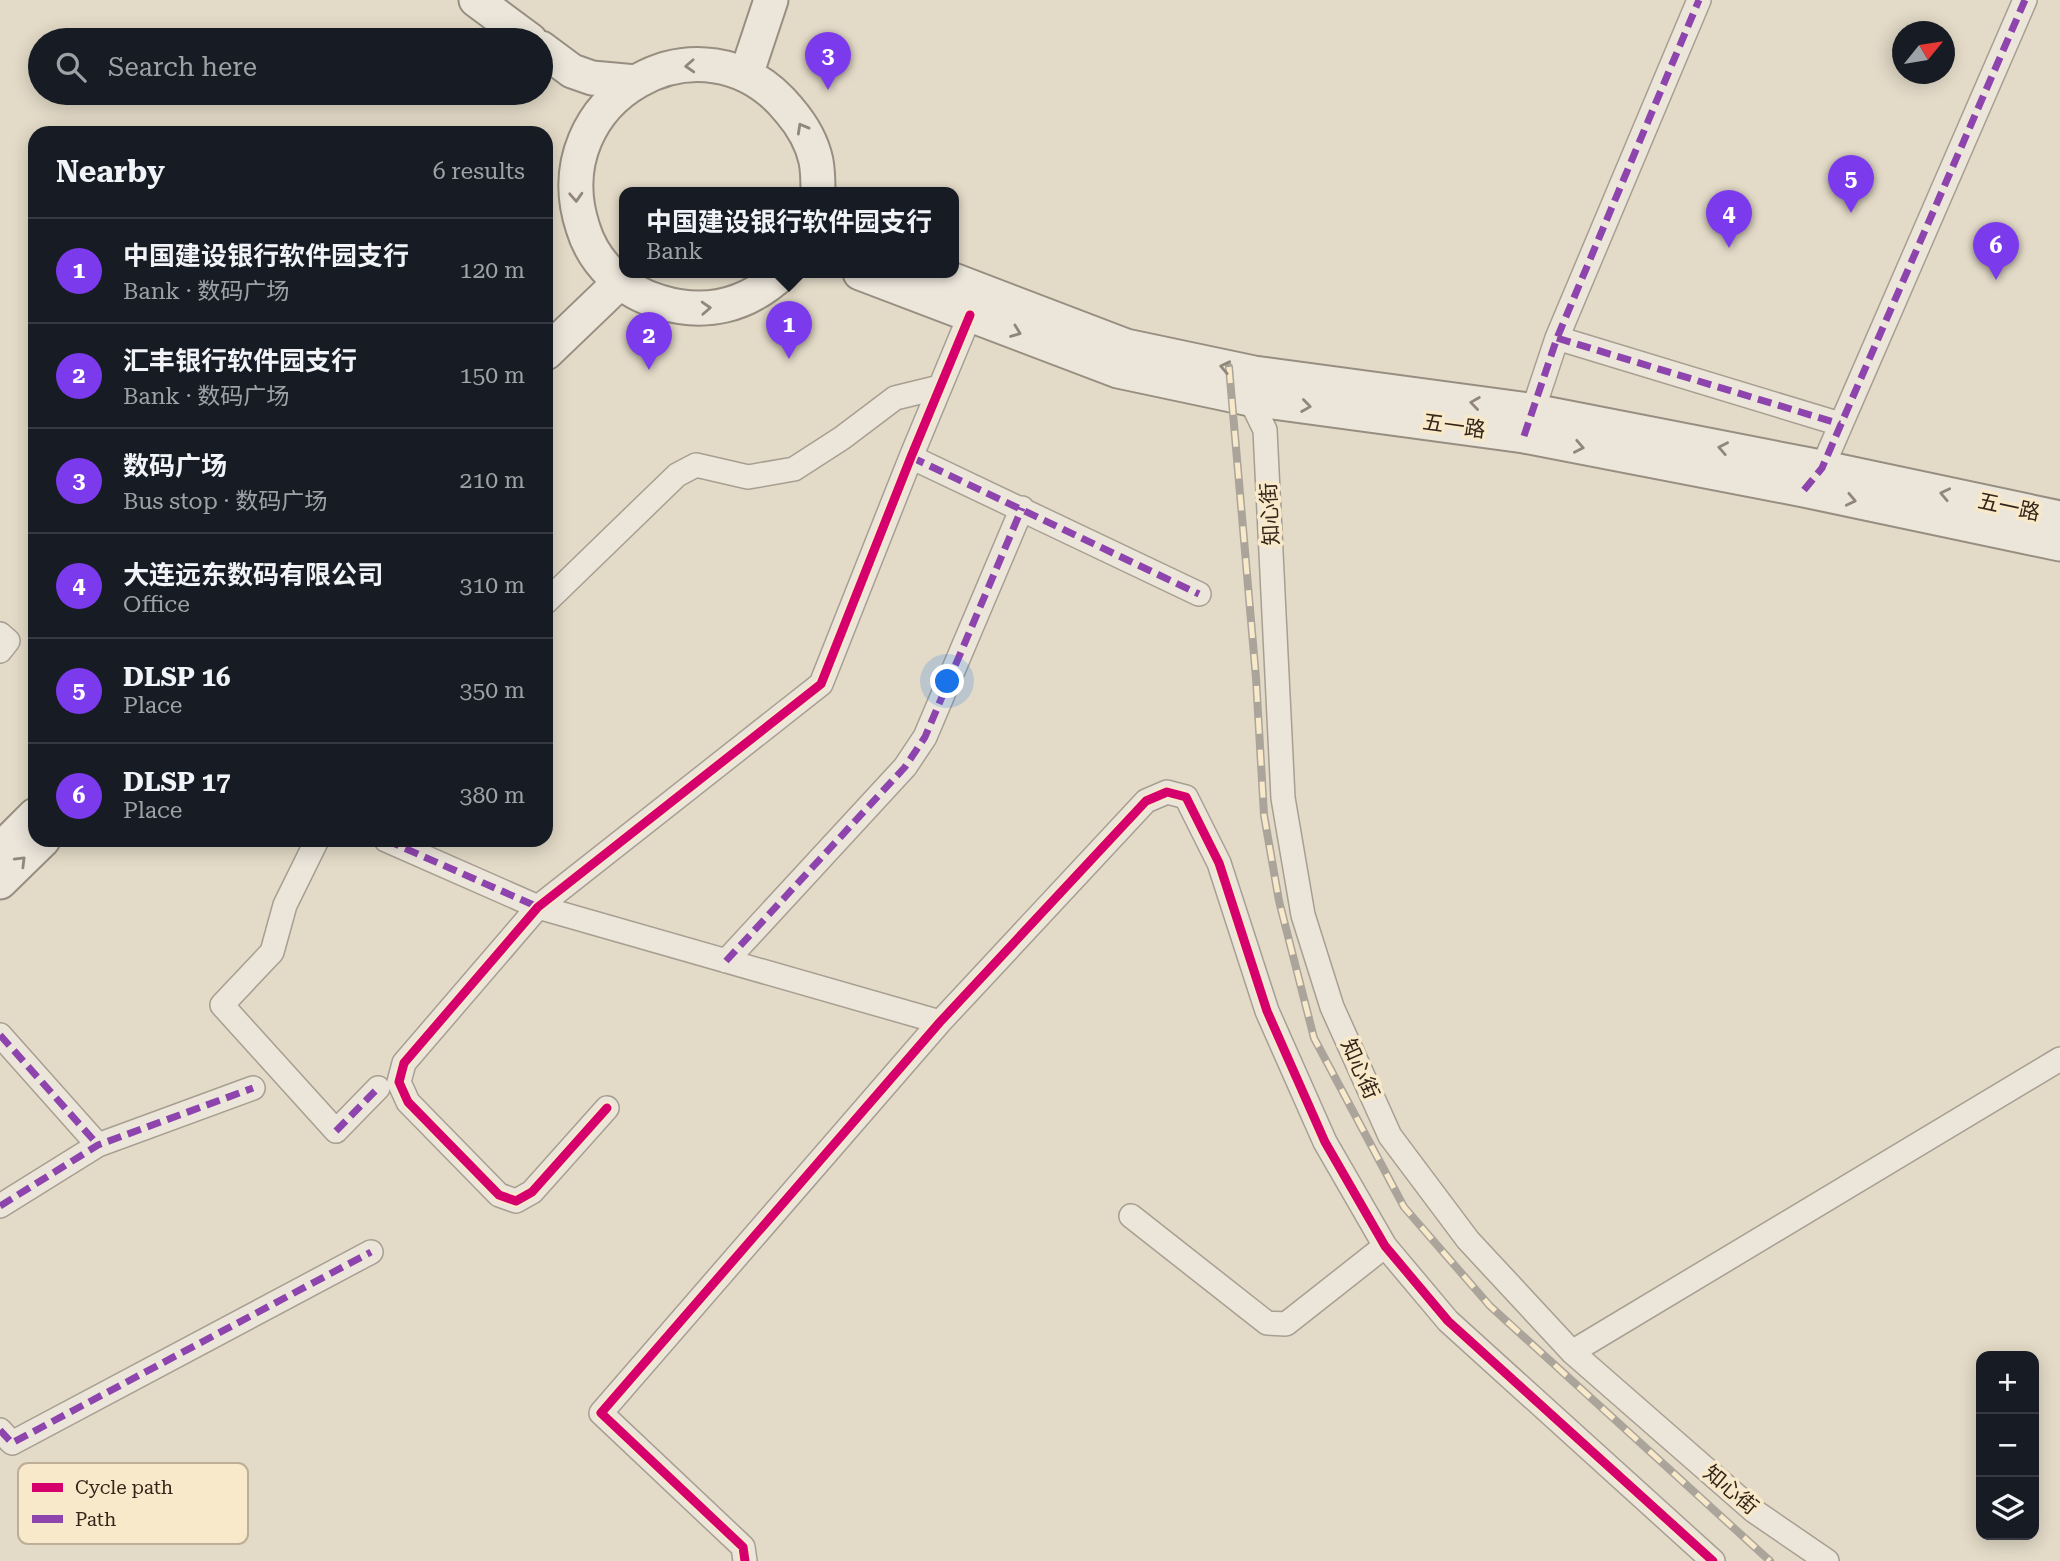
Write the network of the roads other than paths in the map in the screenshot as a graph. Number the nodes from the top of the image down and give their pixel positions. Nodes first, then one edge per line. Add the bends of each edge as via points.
1 (476, 0) edge
2 (771, 0) edge
3 (1699, 0) edge
4 (2025, 0) edge
5 (514, 28) edge
6 (553, 57) edge
7 (572, 71) junction
8 (746, 75) junction
9 (636, 82) junction
10 (588, 131) junction
11 (818, 187) edge
12 (613, 275) junction
13 (777, 278) edge
14 (873, 278) edge
15 (947, 278) edge
16 (971, 315) junction
17 (553, 319) edge
18 (1557, 338) junction
19 (553, 345) edge
20 (940, 387) junction
21 (1250, 399) junction
22 (1528, 423) junction
23 (1840, 424) junction
24 (911, 457) junction
25 (1813, 479) junction
26 (1021, 509) junction
27 (2060, 518) edge
28 (2060, 544) edge
29 (1199, 594) dead end
30 (553, 596) edge
31 (0, 634) edge
32 (0, 651) edge
33 (28, 822) edge
34 (36, 847) edge
35 (314, 847) edge
36 (402, 847) edge
37 (0, 850) edge
38 (0, 882) edge
39 (538, 907) junction
40 (726, 961) junction
41 (940, 1022) junction
42 (0, 1035) edge
43 (2060, 1059) edge
44 (253, 1088) dead end
45 (377, 1088) dead end
46 (607, 1108) dead end
47 (98, 1145) junction
48 (0, 1206) edge
49 (1131, 1216) dead end
50 (1385, 1246) junction
51 (371, 1252) dead end
52 (1572, 1352) junction
53 (0, 1430) edge
54 (745, 1561) edge
55 (1713, 1561) edge
56 (1827, 1561) edge

1 - 5 main road
2 - 8 main road
3 - 18 street
4 - 23 street
6 - 7 main road
7 - 9 main road via 592,78
7 - 10 main road via 592,111
8 -> 9 main road via 716,66 685,65 654,72
11 -> 8 main road via 816,160 802,125 778,95
9 - 10 main road via 603,108
10 -> 12 main road via 575,172 576,208 587,242
12 -> 13 main road via 642,297 683,309 725,307 765,290
12 - 17 main road
12 - 19 main road
14 - 16 main road, 五一路
22 -> 15 main road, 五一路 via 1126,345
16 - 20 street
16 -> 21 main road, 五一路 via 1118,371
18 - 22 street
18 - 23 street
20 - 24 street
20 - 30 street via 895,398 794,469 748,477 696,465 677,474
21 -> 22 main road, 五一路
21 - 52 street, 知心街 via 1265,430 1283,798 1303,915 1332,1007 1391,1136 1468,1240
22 - 25 main road, 五一路
23 - 25 street
24 - 26 street
24 - 39 street via 821,684
27 -> 25 main road, 五一路
25 -> 28 main road, 五一路
26 - 29 street
26 - 40 street via 925,737 905,767
31 - 32 street via 8,641
33 - 37 main road
38 -> 34 main road
35 - 45 street via 285,905 272,952 222,1005 336,1131
36 - 39 street
39 - 40 street
39 - 46 street via 404,1063 399,1082 408,1102 490,1186 516,1201 531,1192
40 - 41 street
41 - 50 street via 1146,801 1167,792 1186,797 1219,863 1267,1011 1325,1142
41 - 54 street via 601,1413 743,1547
42 - 47 street
43 - 52 street
44 - 47 street
47 - 48 street
49 - 50 street via 1267,1322 1286,1324
50 - 55 street via 1448,1321
51 - 53 street via 12,1443
52 - 56 street, 知心街 via 1754,1511

